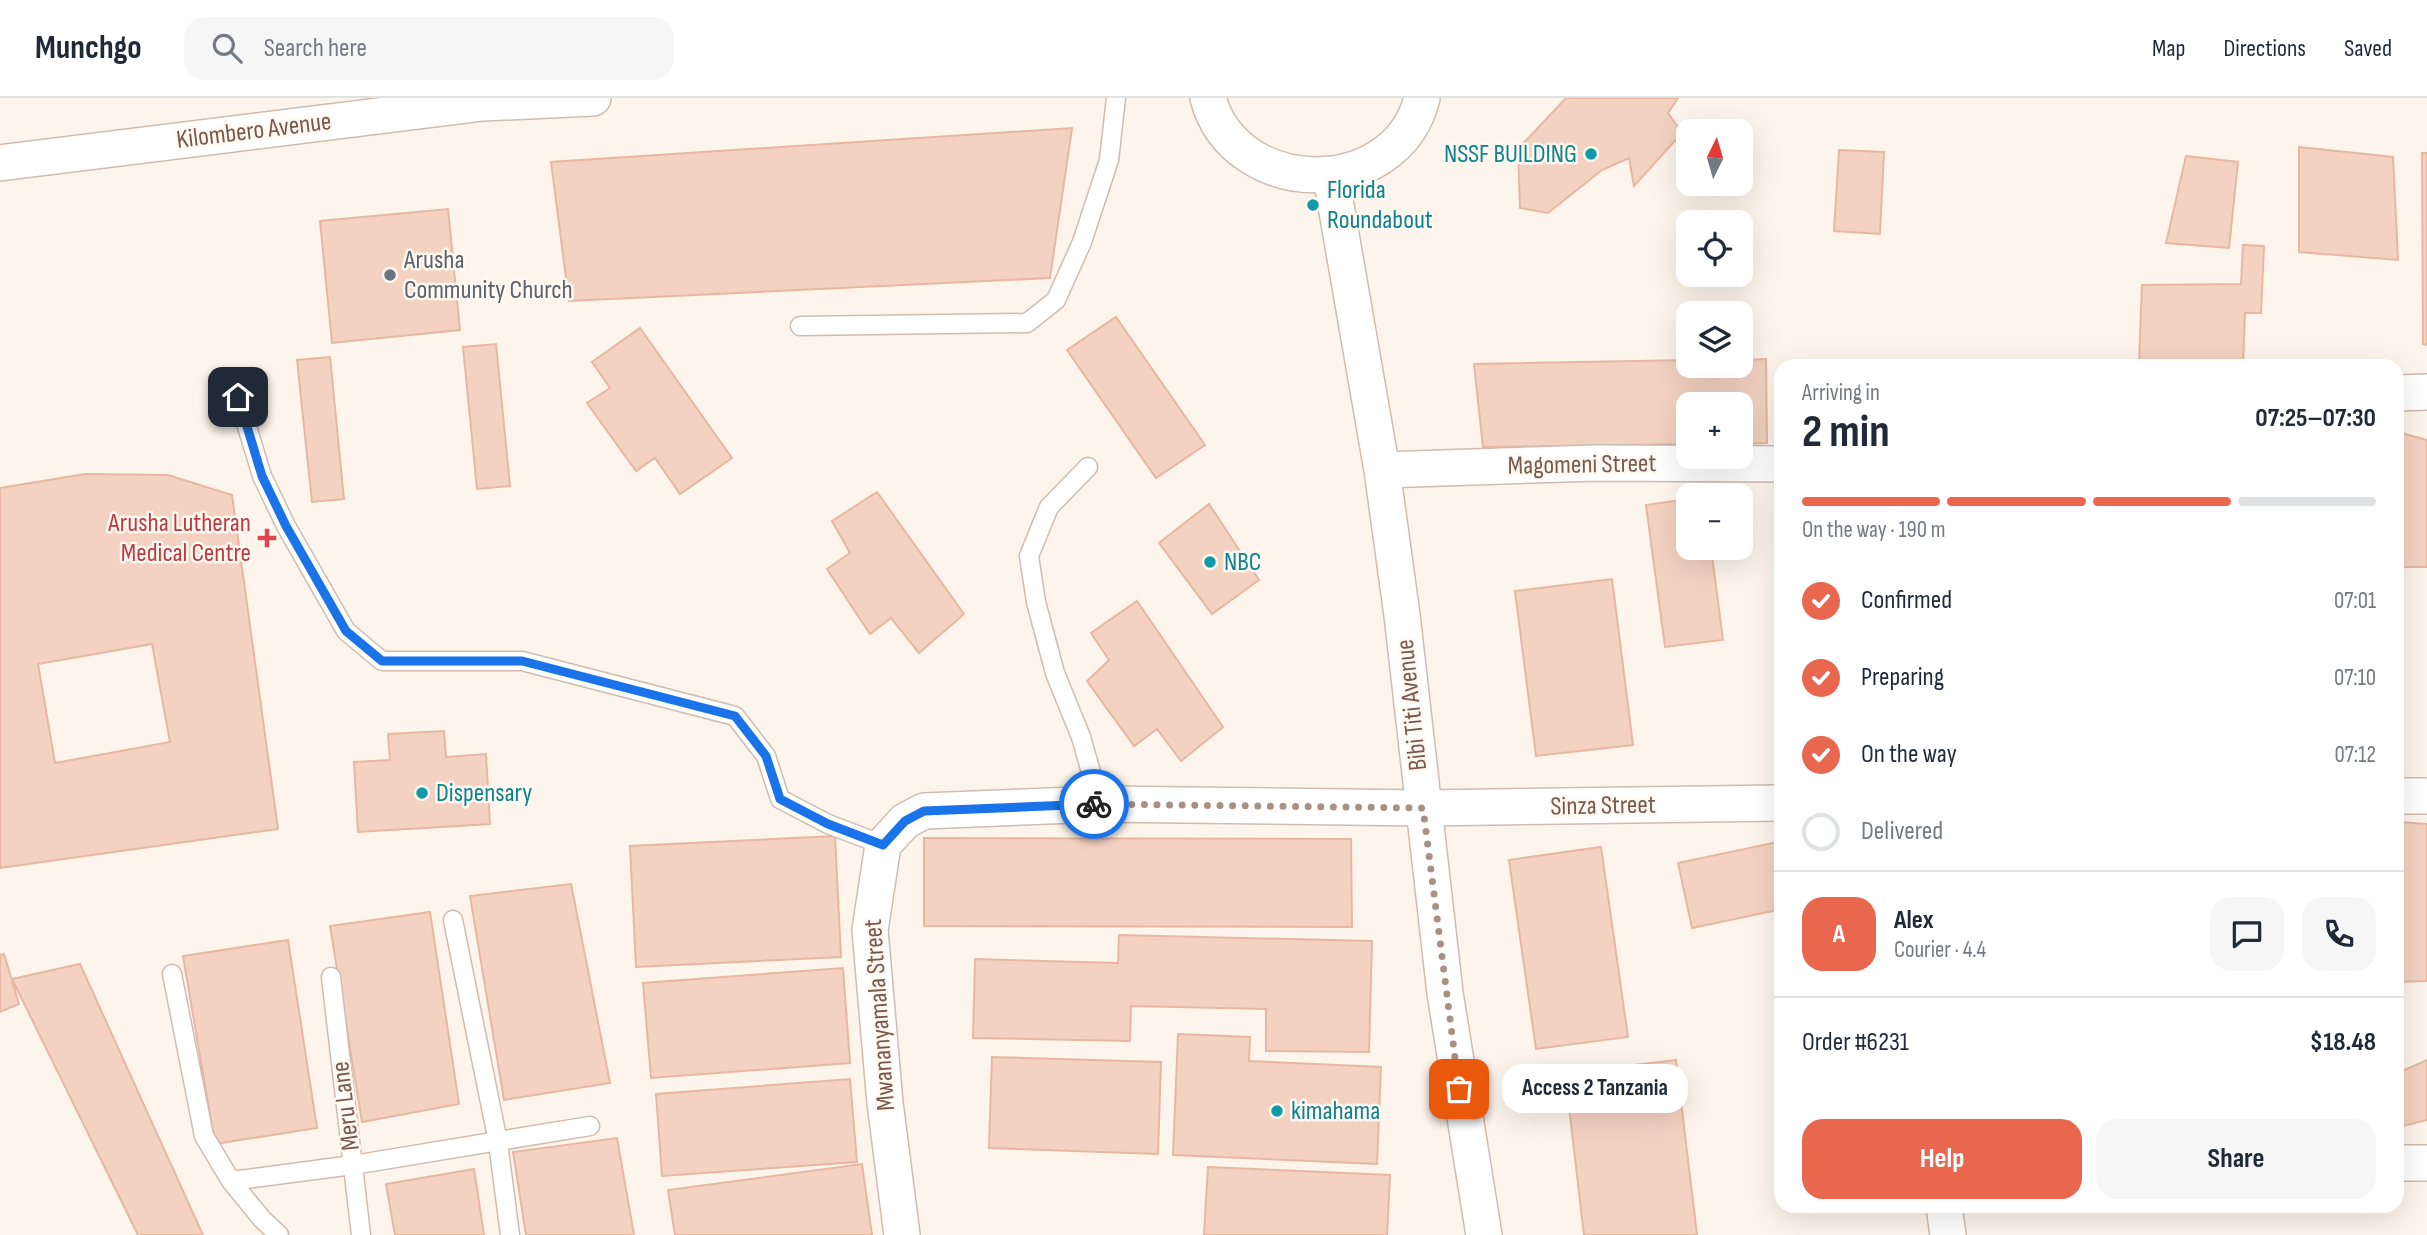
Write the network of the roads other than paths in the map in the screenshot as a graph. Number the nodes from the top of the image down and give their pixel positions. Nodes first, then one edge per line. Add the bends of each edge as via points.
1 (593, 98) edge
2 (1116, 98) edge
3 (1209, 98) edge
4 (1422, 98) edge
5 (0, 163) edge
6 (1331, 177) junction
7 (800, 326) dead end
8 (2427, 392) edge
9 (2404, 393) edge
10 (238, 397) dead end
11 (1774, 464) edge
12 (1088, 467) dead end
13 (1382, 470) junction
14 (2404, 796) edge
15 (2427, 796) edge
16 (1774, 803) edge
17 (1100, 804) junction
18 (1423, 808) junction
19 (883, 845) junction
20 (453, 920) dead end
21 (172, 974) dead end
22 (331, 977) dead end
23 (590, 1126) dead end
24 (498, 1142) junction
25 (2404, 1163) edge
26 (2427, 1163) edge
27 (353, 1165) junction
28 (232, 1181) junction
29 (1945, 1213) edge
30 (279, 1235) edge
31 (361, 1235) edge
32 (510, 1235) edge
33 (902, 1235) edge
34 (1485, 1235) edge
35 (1948, 1235) edge

1 - 5 street, Kilombero Avenue via 484,103
2 - 7 lane via 1109,160 1082,242 1056,300 1027,323
3 - 6 street via 1231,141 1260,163 1294,175
4 - 6 street via 1406,131 1385,153 1360,168
6 - 13 street, Bibi Titi Avenue
8 - 9 street
10 - 19 lane via 262,476 286,526 346,631 382,661 522,661 735,716 766,756 780,799
11 - 13 street, Magomeni Street via 1596,463
12 - 17 lane via 1049,507 1029,556 1055,673 1081,737
13 - 18 street, Bibi Titi Avenue
14 - 15 street
16 - 18 street, Sinza Street
17 - 18 street
17 - 19 street via 924,811 905,821
18 - 34 street, Bibi Titi Avenue via 1445,993
19 - 33 street, Mwananyamala Street via 870,930
20 - 24 lane
21 - 28 lane via 204,1136
22 - 27 lane, Meru Lane
23 - 24 lane
24 - 27 lane
24 - 32 lane
25 - 26 street
27 - 28 lane
27 - 31 lane, Meru Lane
28 - 30 lane
29 - 35 street

